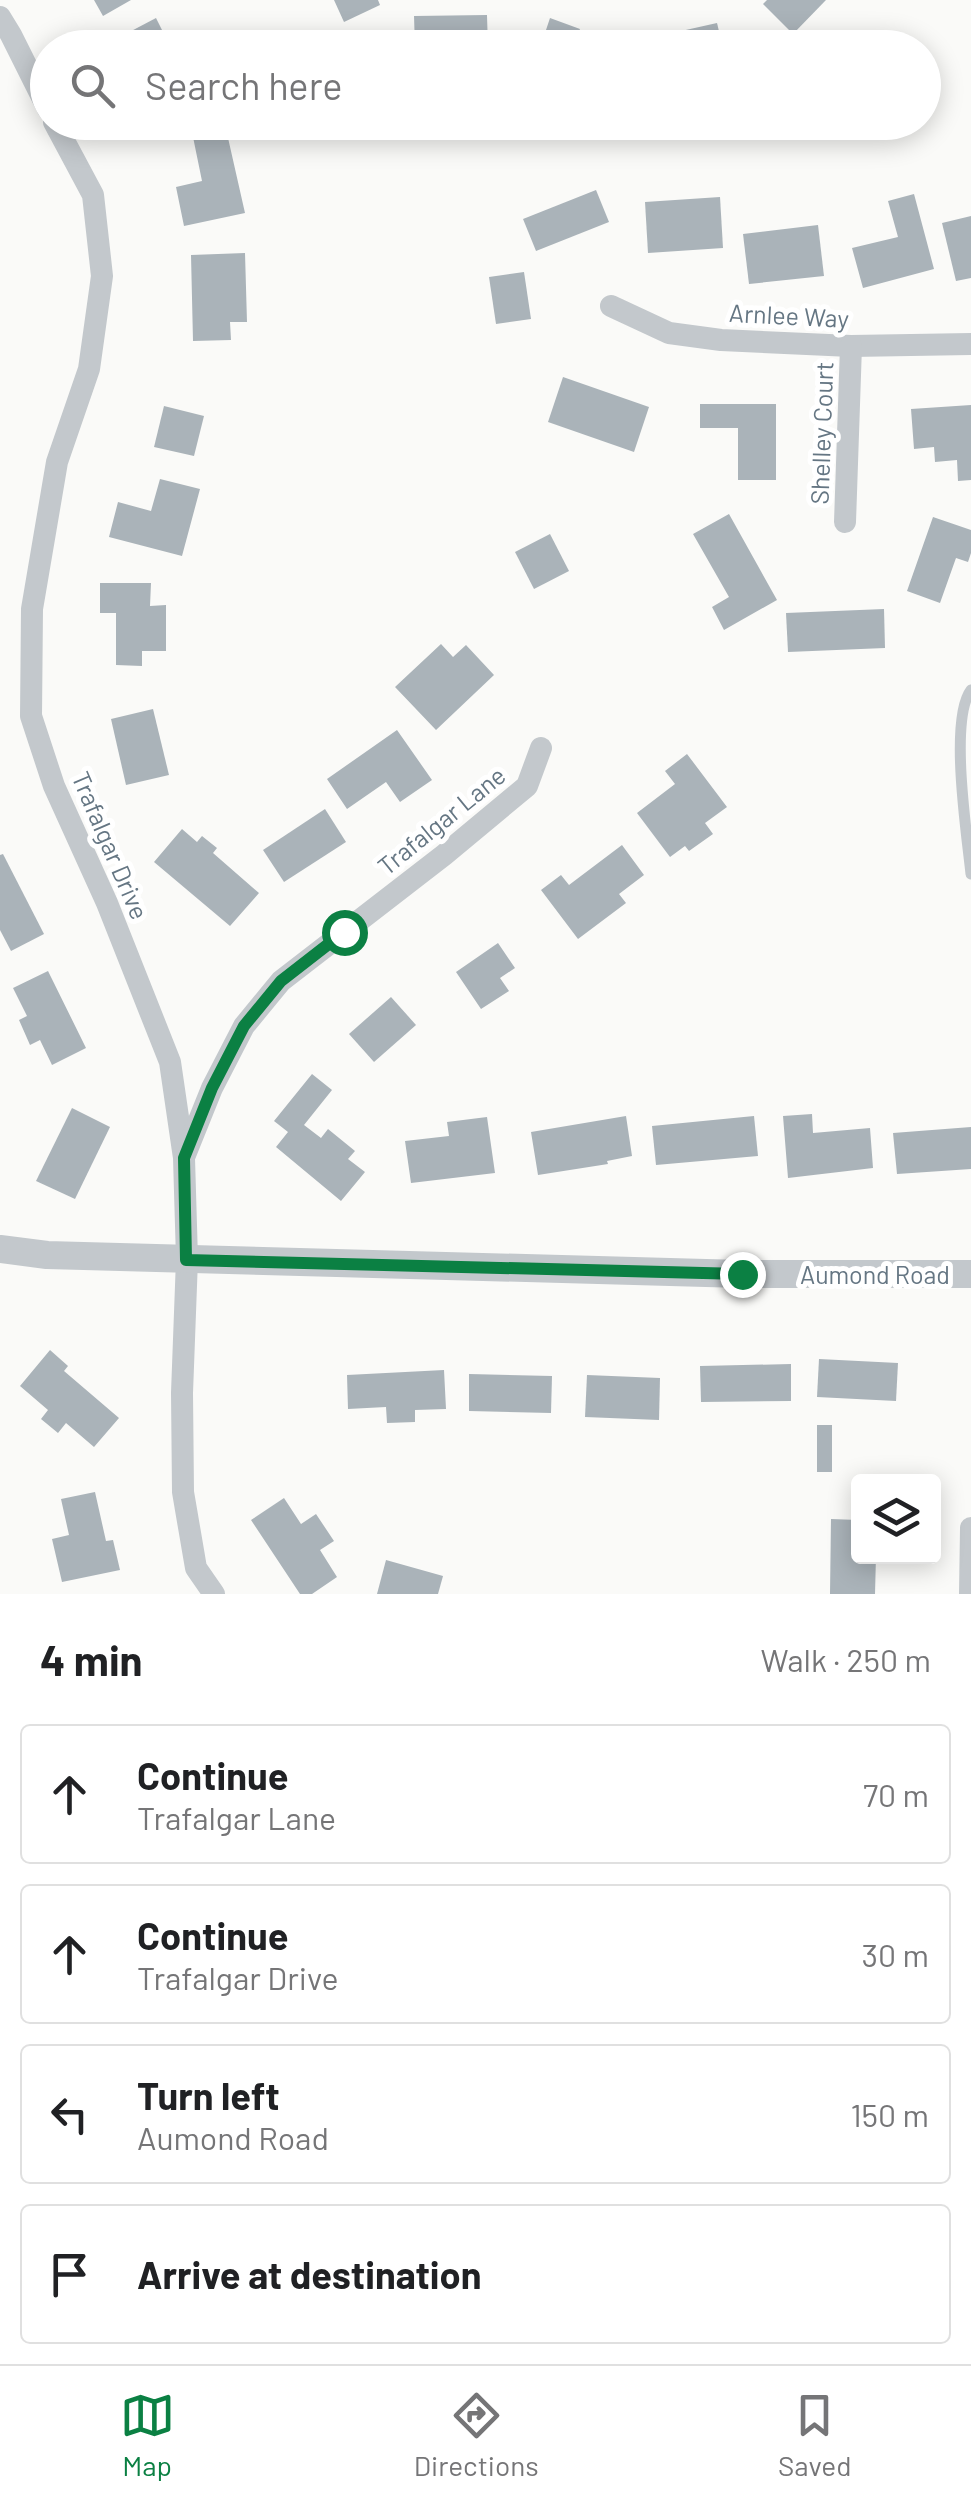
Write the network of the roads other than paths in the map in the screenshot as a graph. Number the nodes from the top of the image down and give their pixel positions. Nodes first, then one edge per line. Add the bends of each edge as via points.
1 (0, 18) edge
2 (30, 72) edge
3 (64, 140) edge
4 (610, 306) dead end
5 (971, 344) edge
6 (851, 346) junction
7 (845, 522) dead end
8 (971, 690) edge
9 (541, 748) dead end
10 (971, 874) edge
11 (184, 1158) junction
12 (0, 1249) edge
13 (186, 1260) junction
14 (971, 1274) edge
15 (971, 1528) edge
16 (214, 1594) edge
17 (970, 1594) edge

1 - 2 street
3 - 11 street, Trafalgar Drive via 93,195 102,276 90,368 57,462 32,608 31,716 170,1062
4 - 6 street, Arnlee Way via 670,333
5 - 6 street, Arnlee Way
6 - 7 street, Shelley Court
8 - 10 lane via 964,699 960,766
9 - 11 street, Trafalgar Lane via 527,786 281,981 244,1026
11 - 13 street, Trafalgar Drive
12 - 13 street, Aumond Road
13 - 14 street, Aumond Road
13 - 16 street, Trafalgar Drive via 184,1492 196,1568
15 - 17 street

